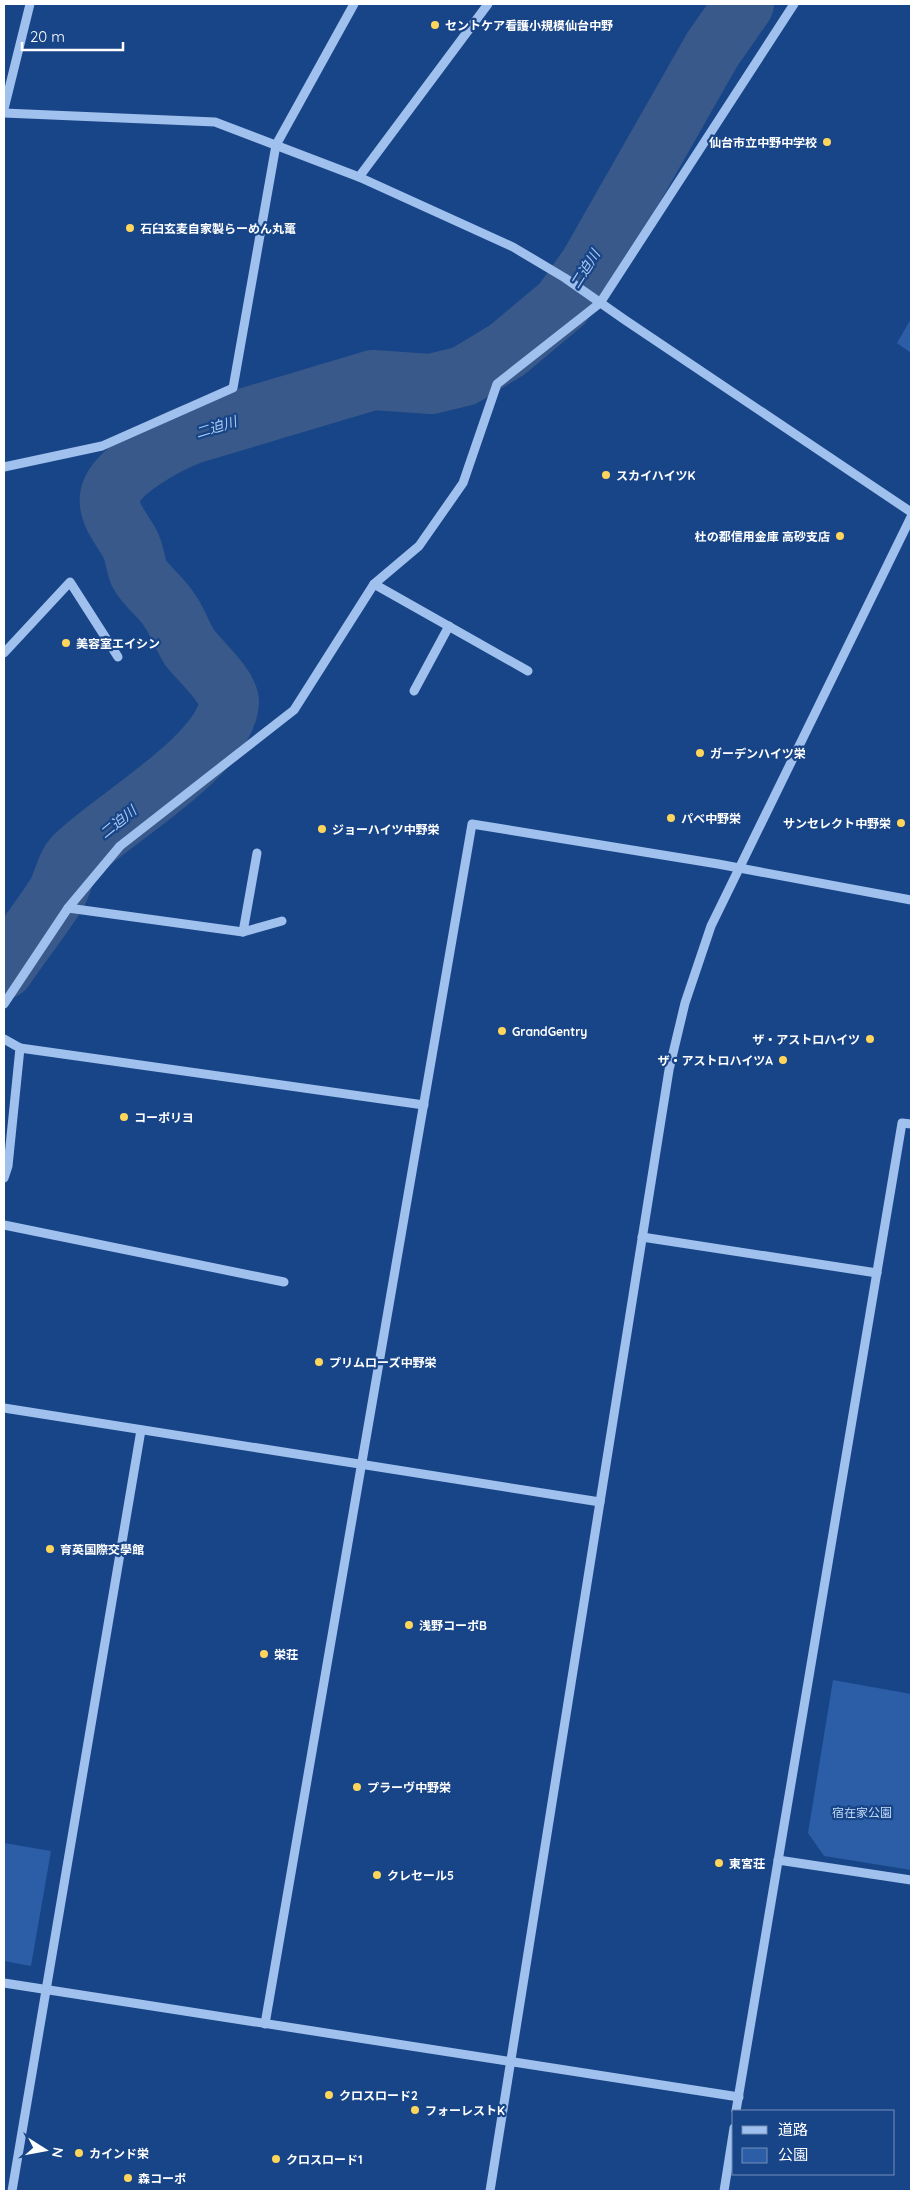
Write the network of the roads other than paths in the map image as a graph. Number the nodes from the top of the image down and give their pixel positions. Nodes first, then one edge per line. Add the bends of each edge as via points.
1 (30, 4) edge
2 (354, 4) edge
3 (488, 4) edge
4 (794, 4) edge
5 (4, 108) edge
6 (4, 113) edge
7 (276, 145) junction
8 (359, 177) junction
9 (600, 303) junction
10 (4, 467) edge
11 (911, 512) edge
12 (911, 517) edge
13 (374, 584) junction
14 (448, 626) junction
15 (4, 652) edge
16 (118, 657) dead end
17 (528, 671) dead end
18 (414, 691) dead end
19 (257, 854) dead end
20 (740, 868) junction
21 (911, 900) edge
22 (68, 908) junction
23 (282, 921) dead end
24 (243, 932) junction
25 (4, 1004) edge
26 (4, 1039) edge
27 (20, 1048) junction
28 (424, 1105) junction
29 (911, 1124) edge
30 (4, 1178) edge
31 (4, 1225) edge
32 (642, 1237) junction
33 (877, 1273) junction
34 (284, 1282) dead end
35 (4, 1408) edge
36 (141, 1430) junction
37 (362, 1464) junction
38 (600, 1502) junction
39 (778, 1860) junction
40 (911, 1880) edge
41 (4, 1983) edge
42 (46, 1990) junction
43 (265, 2024) junction
44 (512, 2063) junction
45 (739, 2097) junction
46 (736, 2110) edge
47 (732, 2141) edge
48 (12, 2191) edge
49 (490, 2191) edge
50 (724, 2191) edge

1 - 5 street
2 - 7 street
3 - 8 street
4 - 9 street
6 - 7 street via 215,122
7 - 8 street
7 - 10 street via 233,388 102,446
8 - 9 street via 512,247
9 - 11 street
9 - 13 street via 497,384 463,483 419,546
12 - 20 street
13 - 14 street
13 - 22 street via 294,710 120,846
14 - 17 street
14 - 18 street
15 - 16 street via 70,582
19 - 24 street
20 - 21 street
20 - 28 street via 472,824
20 - 32 street via 711,926 685,1003 669,1070
22 - 24 street
22 - 25 street
23 - 24 street
26 - 27 street
27 - 28 street
27 - 30 street via 8,1166
28 - 37 street
29 - 33 street via 902,1123
31 - 34 street
32 - 33 street
32 - 38 street
33 - 39 street
35 - 36 street
36 - 37 street
36 - 42 street
37 - 38 street
37 - 43 street
38 - 44 street
39 - 40 street
39 - 45 street
41 - 42 street
42 - 43 street
42 - 48 street
43 - 44 street
44 - 45 street
44 - 49 street
45 - 46 street
47 - 50 street

